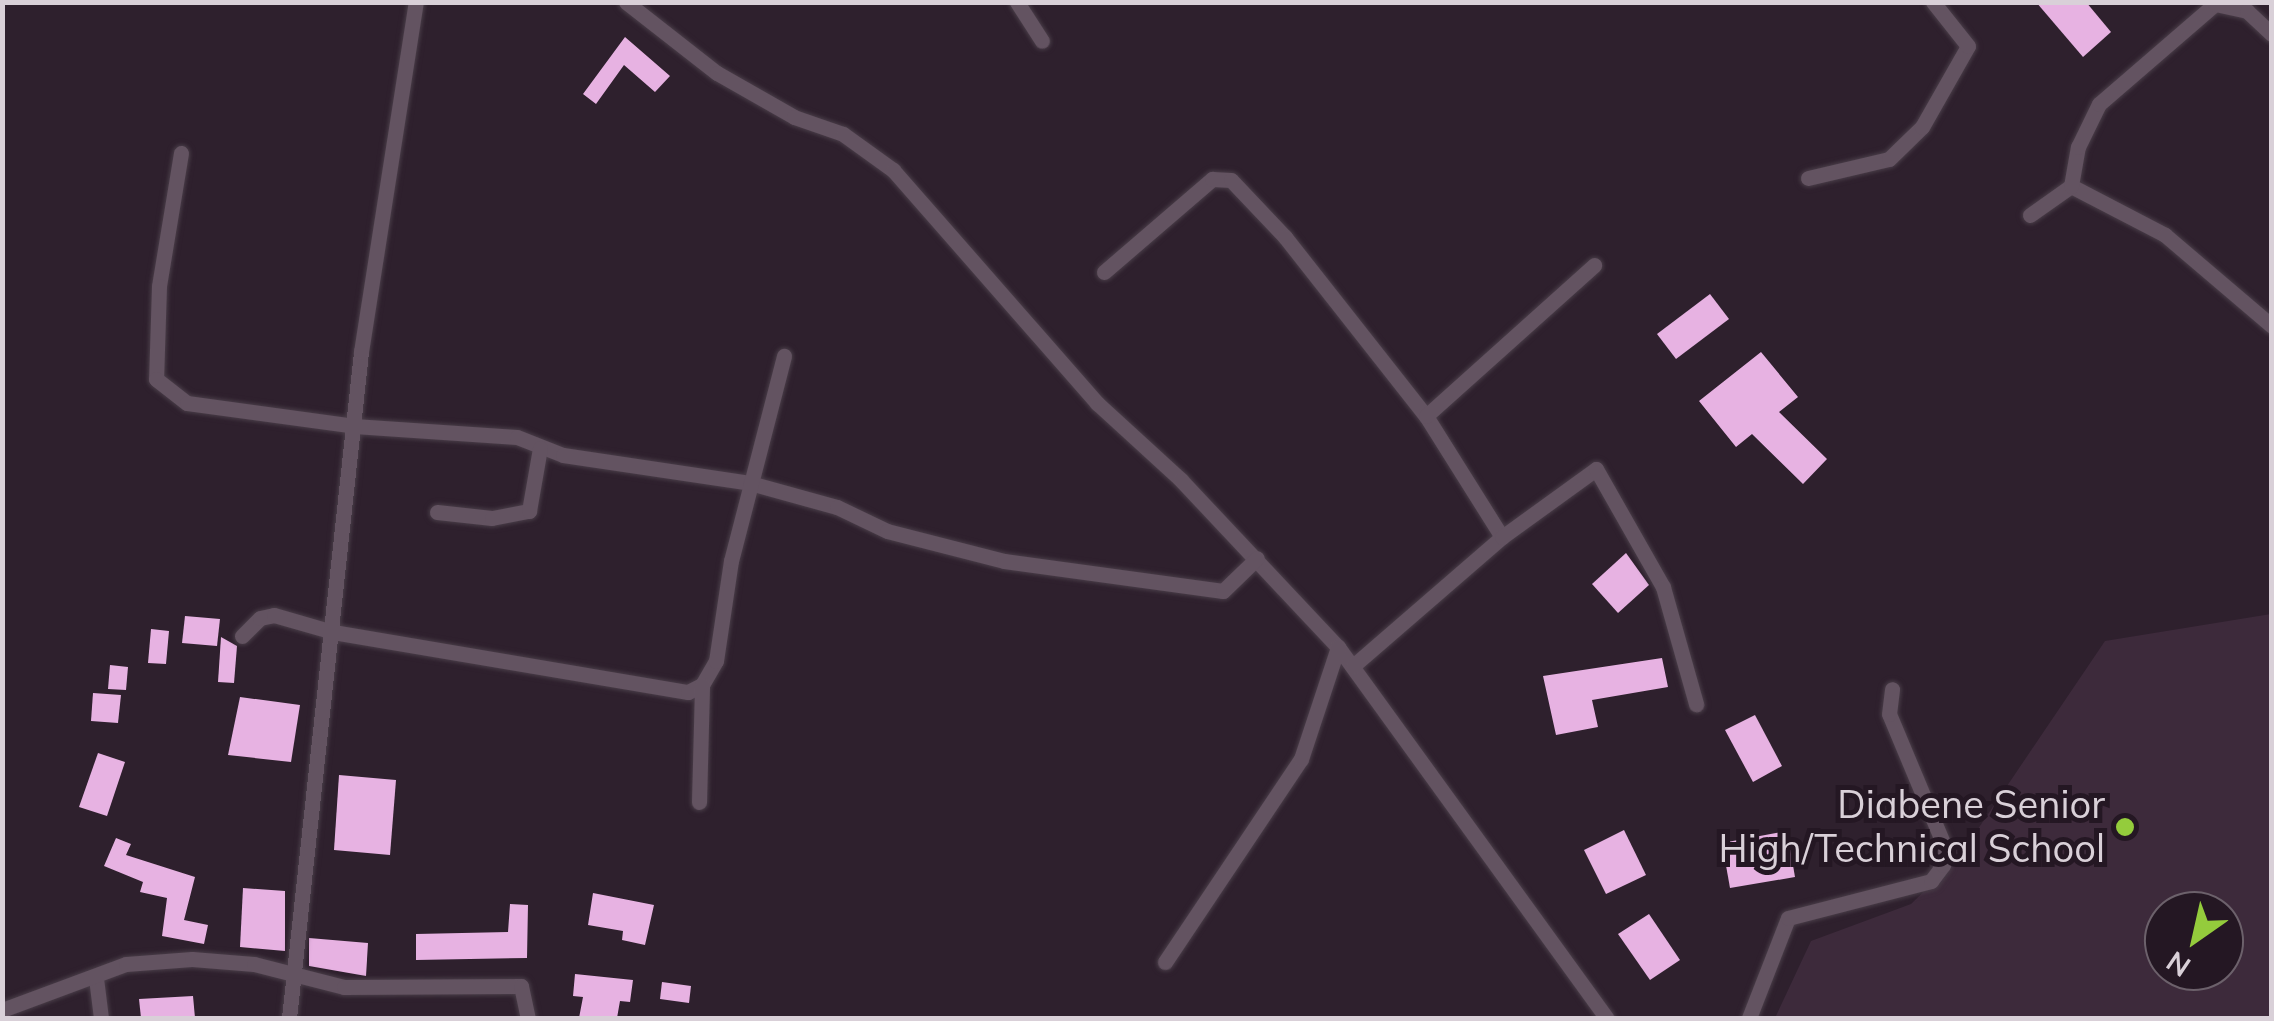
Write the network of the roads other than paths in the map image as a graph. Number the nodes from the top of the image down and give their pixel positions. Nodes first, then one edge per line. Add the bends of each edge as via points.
1 (416, 2) edge
2 (626, 2) edge
3 (1017, 2) edge
4 (1934, 2) edge
5 (2250, 7) edge
6 (2272, 34) edge
7 (1042, 40) dead end
8 (181, 153) dead end
9 (1808, 178) dead end
10 (2071, 186) junction
11 (2030, 215) dead end
12 (1594, 265) dead end
13 (1104, 272) dead end
14 (2272, 326) edge
15 (784, 356) dead end
16 (1426, 416) junction
17 (354, 426) junction
18 (540, 448) junction
19 (750, 483) junction
20 (438, 512) dead end
21 (1502, 537) junction
22 (1257, 558) junction
23 (333, 632) junction
24 (242, 636) dead end
25 (1338, 647) junction
26 (1353, 666) junction
27 (702, 685) junction
28 (1892, 689) dead end
29 (1696, 704) dead end
30 (699, 802) dead end
31 (1165, 962) dead end
32 (294, 972) junction
33 (96, 978) junction
34 (2, 1010) edge
35 (101, 1018) edge
36 (289, 1018) edge
37 (528, 1018) edge
38 (1607, 1018) edge
39 (1749, 1018) edge

1 - 17 street
2 - 22 street via 717,73 872,151 1097,403
3 - 7 street
4 - 9 street via 1968,46 1922,127 1888,160
5 - 6 street
5 - 10 street via 2215,4 2099,104 2078,147
8 - 17 street via 159,286 156,379 169,396 187,403
10 - 11 street
10 - 14 street via 2165,234
12 - 16 street
13 - 16 street via 1212,178 1231,180 1285,236
15 - 19 street
16 - 21 street
17 - 18 street via 517,438
17 - 23 street
18 - 19 street
18 - 20 street via 529,512 492,518
19 - 22 street via 838,507 887,531 1004,561 1222,591
19 - 27 street via 716,661
21 - 26 street
21 - 29 street via 1596,468 1663,587
22 - 25 street
23 - 24 street via 274,615 260,618
23 - 27 street via 688,692
23 - 32 street
25 - 26 street
25 - 31 street via 1301,760
26 - 38 street
27 - 30 street
28 - 39 street via 1889,714 1946,850 1943,866 1931,882 1788,918
32 - 33 street via 150,960
32 - 36 street
32 - 37 street via 344,987 521,986
33 - 34 street
33 - 35 street

